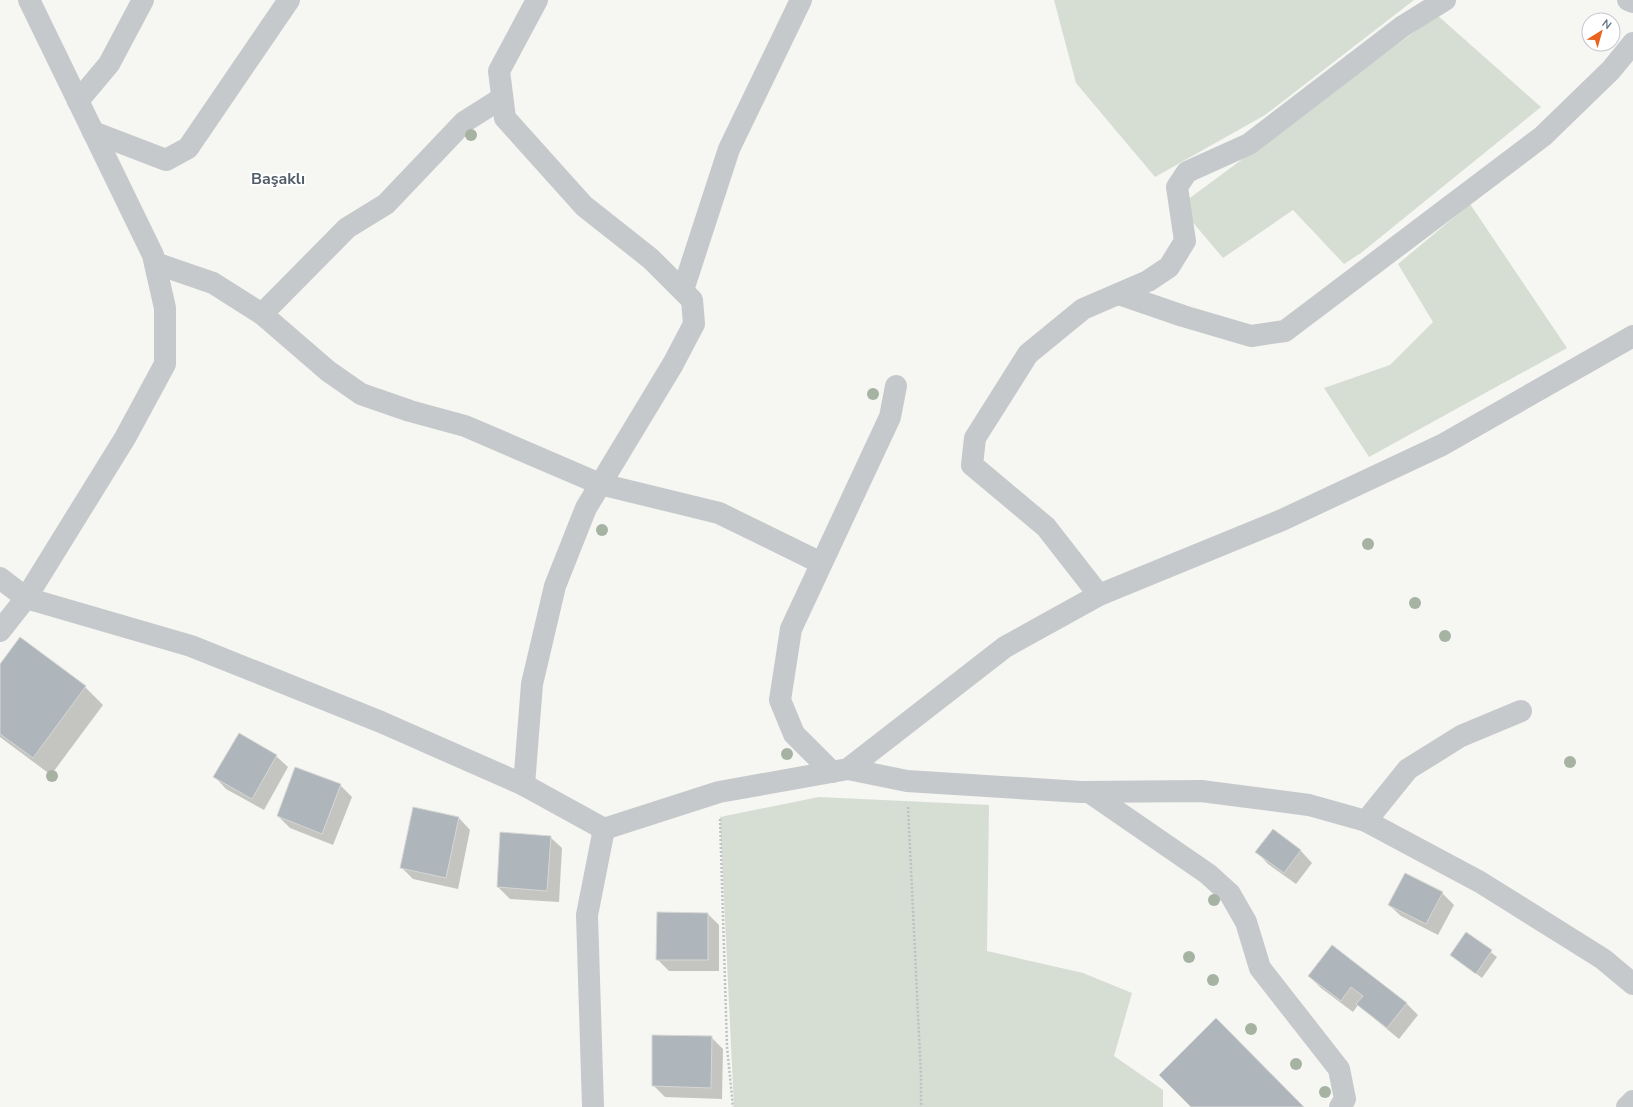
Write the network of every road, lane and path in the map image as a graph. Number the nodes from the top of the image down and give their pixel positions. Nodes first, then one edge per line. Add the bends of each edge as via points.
1 (30, 0) edge
2 (143, 0) edge
3 (289, 0) edge
4 (537, 0) edge
5 (801, 0) edge
6 (1445, 0) edge
7 (1628, 0) edge
8 (1633, 2) edge
9 (1633, 43) edge
10 (502, 98) junction
11 (78, 102) junction
12 (93, 132) junction
13 (155, 263) junction
14 (682, 290) junction
15 (1119, 294) junction
16 (262, 314) junction
17 (1633, 336) edge
18 (896, 386) dead end
19 (600, 484) junction
20 (821, 563) junction
21 (0, 578) edge
22 (1099, 595) junction
23 (26, 598) junction
24 (0, 631) edge
25 (1521, 711) dead end
26 (840, 770) junction
27 (906, 781) junction
28 (524, 785) junction
29 (719, 792) junction
30 (1089, 792) junction
31 (1366, 821) junction
32 (604, 828) junction
33 (1633, 984) edge
34 (1633, 1101) edge
35 (593, 1107) edge
36 (733, 1107) edge
37 (921, 1107) edge
38 (1340, 1107) edge
39 (1627, 1107) edge

1 - 11 street
2 - 11 street via 109,64
3 - 12 street via 188,148 166,160
4 - 10 street via 499,71
5 - 14 street via 729,149
6 - 15 street via 1403,26 1249,144 1187,172 1177,187 1185,241 1169,267 1148,281
7 - 8 street
9 - 15 street via 1610,70 1543,136 1286,331 1251,336
10 - 14 street via 505,118 584,206 651,259
10 - 16 street via 464,122 386,204 347,228
11 - 12 street
12 - 13 street
13 - 16 street via 213,283
13 - 23 street via 166,308 165,364 125,438
14 - 19 street via 692,300 694,324 673,364
15 - 22 street via 1083,309 1028,354 974,438 972,465 1046,527
16 - 19 street via 328,371 361,394 465,426
17 - 22 street via 1442,445 1282,520
18 - 20 street via 890,417
19 - 20 street via 719,513
19 - 28 street via 586,508 555,586 532,684
20 - 26 street via 791,629 780,700 794,734
21 - 23 street
22 - 26 street via 1005,647
23 - 24 street
23 - 28 street via 191,646 381,722
25 - 31 street via 1461,736 1408,769
26 - 27 street
26 - 29 street
27 - 30 street
27 - 37 path
28 - 32 street
29 - 32 street
29 - 36 path via 728,1047
30 - 31 street via 1201,791 1309,805
30 - 38 street via 1208,874 1230,894 1246,922 1260,968 1339,1068 1345,1099
31 - 33 street via 1480,882 1604,959
32 - 35 street via 586,915
34 - 39 street

